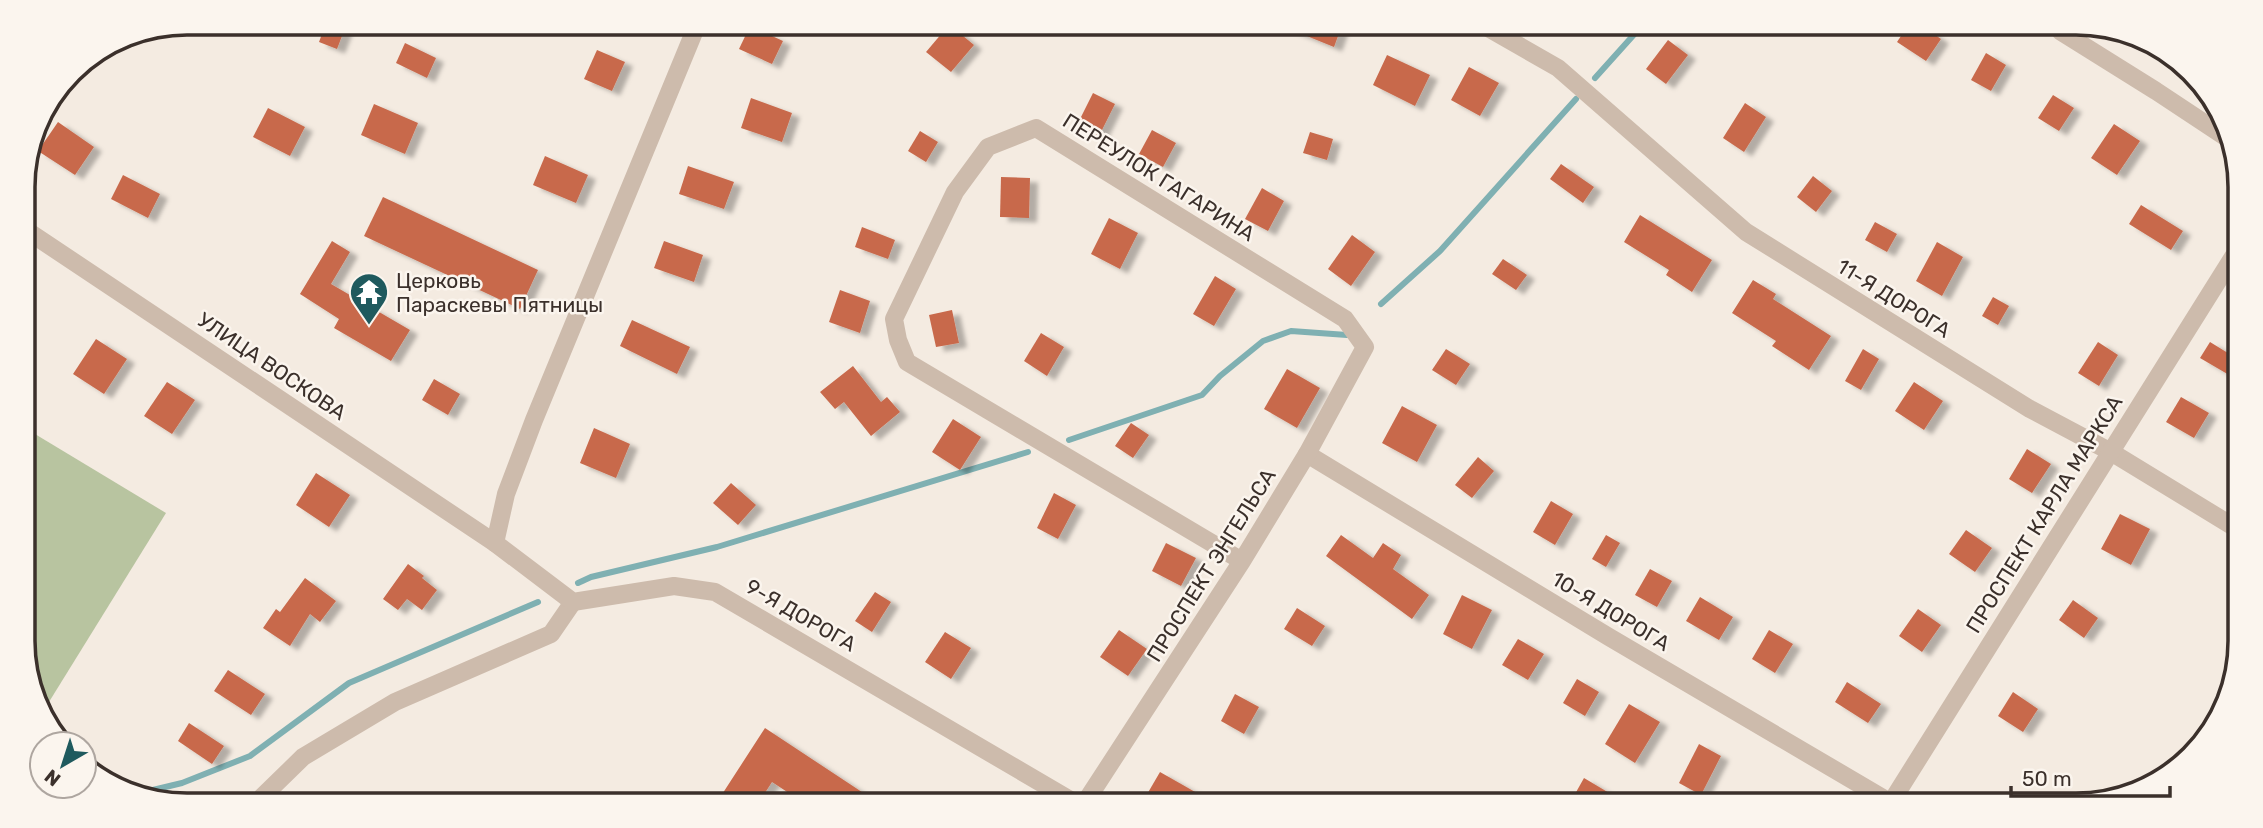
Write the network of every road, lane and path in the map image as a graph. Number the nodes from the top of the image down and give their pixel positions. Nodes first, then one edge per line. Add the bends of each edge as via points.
1 (693, 35) edge
2 (1499, 35) edge
3 (2067, 35) edge
4 (2217, 131) edge
5 (35, 236) edge
6 (2228, 265) edge
7 (1365, 347) joint
8 (2111, 452) junction
9 (1307, 454) junction
10 (2228, 523) edge
11 (495, 543) junction
12 (1242, 561) junction
13 (573, 602) junction
14 (266, 793) edge
15 (1047, 793) edge
16 (1091, 793) edge
17 (1872, 793) edge
18 (1898, 793) edge

1 - 11 street via 525,444 502,506
2 - 8 street, 11-Я ДОРОГА via 1558,68 1746,232 2030,410
3 - 4 street
5 - 11 street, УЛИЦА ВОСКОВА
6 - 8 street, ПРОСПЕКТ КАРЛА МАРКСА
7 - 9 street, ПРОСПЕКТ ЭНГЕЛЬСА
7 - 12 street, ПЕРЕУЛОК ГАГАРИНА via 1345,319 1036,128 988,147 955,192 894,319 907,362
8 - 10 street, 11-Я ДОРОГА
8 - 18 street, ПРОСПЕКТ КАРЛА МАРКСА
9 - 12 street, ПРОСПЕКТ ЭНГЕЛЬСА
9 - 17 street, 10-Я ДОРОГА
11 - 13 street
12 - 16 street, ПРОСПЕКТ ЭНГЕЛЬСА
13 - 14 street via 551,635 395,702 303,757
13 - 15 street, 9-Я ДОРОГА via 674,586 715,592

